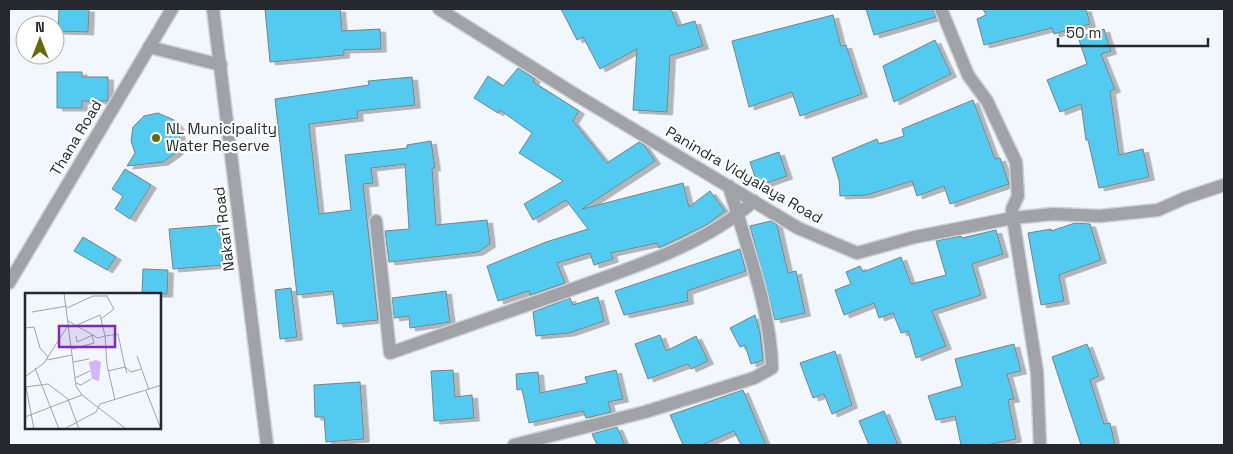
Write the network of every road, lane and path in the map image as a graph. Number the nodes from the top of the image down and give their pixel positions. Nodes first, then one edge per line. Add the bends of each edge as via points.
1 (172, 9) edge
2 (214, 9) edge
3 (439, 9) edge
4 (941, 9) edge
5 (149, 47) junction
6 (220, 65) junction
7 (1224, 185) edge
8 (728, 186) junction
9 (754, 201) junction
10 (737, 216) junction
11 (1012, 218) junction
12 (376, 221) dead end
13 (9, 283) edge
14 (267, 445) edge
15 (514, 445) edge
16 (1040, 445) edge

1 - 5 street, Thana Road
2 - 6 street, Nakari Road
3 - 8 street, Panindra Vidyalaya Road
4 - 11 street via 968,75 987,101 1016,162 1018,196
5 - 6 street
5 - 13 street, Thana Road
6 - 14 street, Nakari Road
7 - 11 street, Panindra Vidyalaya Road via 1158,210 1100,216 1053,214
8 - 9 street, Panindra Vidyalaya Road
8 - 10 street
9 - 10 street
9 - 11 street, Panindra Vidyalaya Road via 798,228 856,253 915,237
10 - 12 street via 691,242 610,275 390,353
10 - 15 street via 764,310 772,368 754,378 645,412
11 - 16 street via 1037,372

